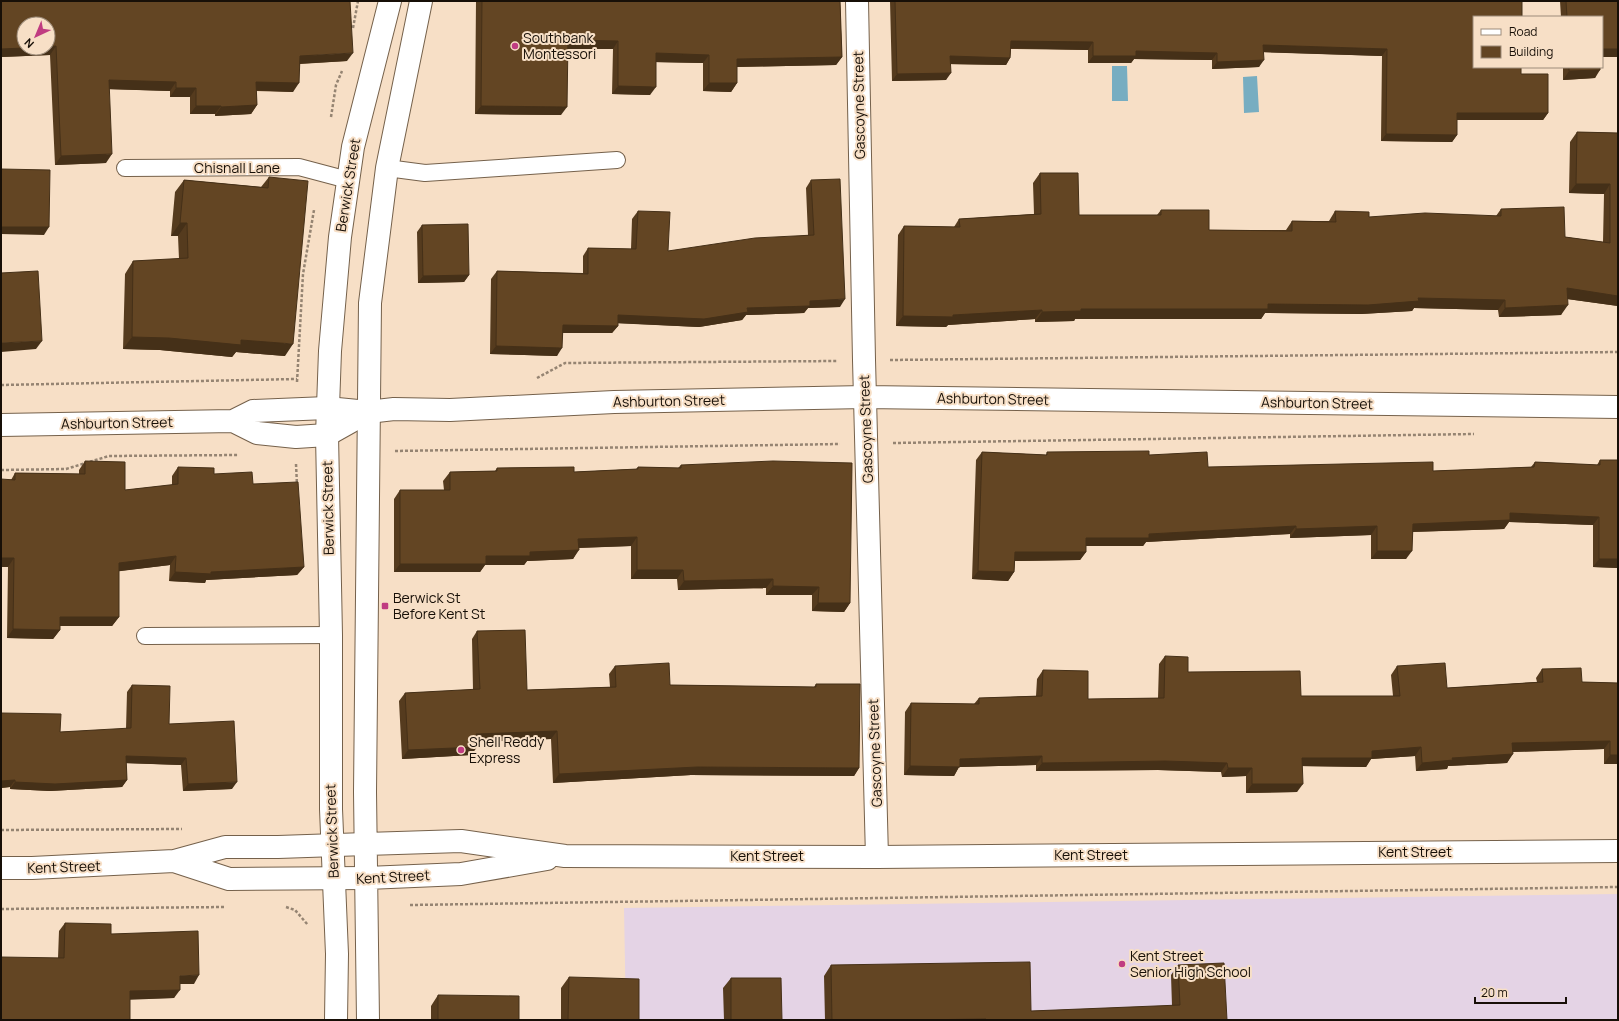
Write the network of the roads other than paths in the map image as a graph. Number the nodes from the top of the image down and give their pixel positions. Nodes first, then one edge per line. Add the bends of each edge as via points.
1 (390, 1) edge
2 (422, 1) edge
3 (857, 1) edge
4 (616, 160) dead end
5 (125, 168) dead end
6 (387, 168) junction
7 (348, 180) junction
8 (865, 397) junction
9 (327, 408) junction
10 (1618, 408) edge
11 (368, 412) junction
12 (233, 421) junction
13 (1, 425) edge
14 (327, 435) junction
15 (331, 635) junction
16 (145, 636) dead end
17 (333, 844) junction
18 (366, 844) junction
19 (1618, 851) edge
20 (565, 856) junction
21 (877, 857) junction
22 (174, 861) junction
23 (1, 868) edge
24 (367, 878) junction
25 (334, 879) junction
26 (336, 1020) edge
27 (368, 1020) edge

1 - 7 main road, Berwick Street via 353,147
2 - 6 main road
3 - 8 main road, Gascoyne Street
4 - 6 lane via 425,173
5 - 7 lane, Chisnall Lane via 299,167
6 - 11 main road via 370,302
7 - 9 main road, Berwick Street via 340,237
8 - 10 main road, Ashburton Street
8 - 11 main road, Ashburton Street via 614,402
8 - 21 main road, Gascoyne Street
9 - 11 main road, Ashburton Street
9 - 12 main road, Ashburton Street via 253,411
9 - 14 main road, Berwick Street
11 - 14 main road, Ashburton Street
11 - 18 main road
12 - 13 main road, Ashburton Street
12 - 14 main road, Ashburton Street via 257,434 296,437
14 - 15 main road, Berwick Street
15 - 16 lane
15 - 17 main road, Berwick Street
17 - 18 main road, Kent Street
17 - 22 main road, Kent Street via 225,847
17 - 25 main road, Berwick Street
18 - 20 main road, Kent Street via 461,841
18 - 24 main road
19 - 21 main road, Kent Street
20 - 21 main road, Kent Street
20 - 24 main road, Kent Street via 461,874
22 - 23 main road, Kent Street
22 - 25 main road, Kent Street via 229,879
24 - 25 main road, Kent Street
24 - 27 main road
25 - 26 main road, Berwick Street

